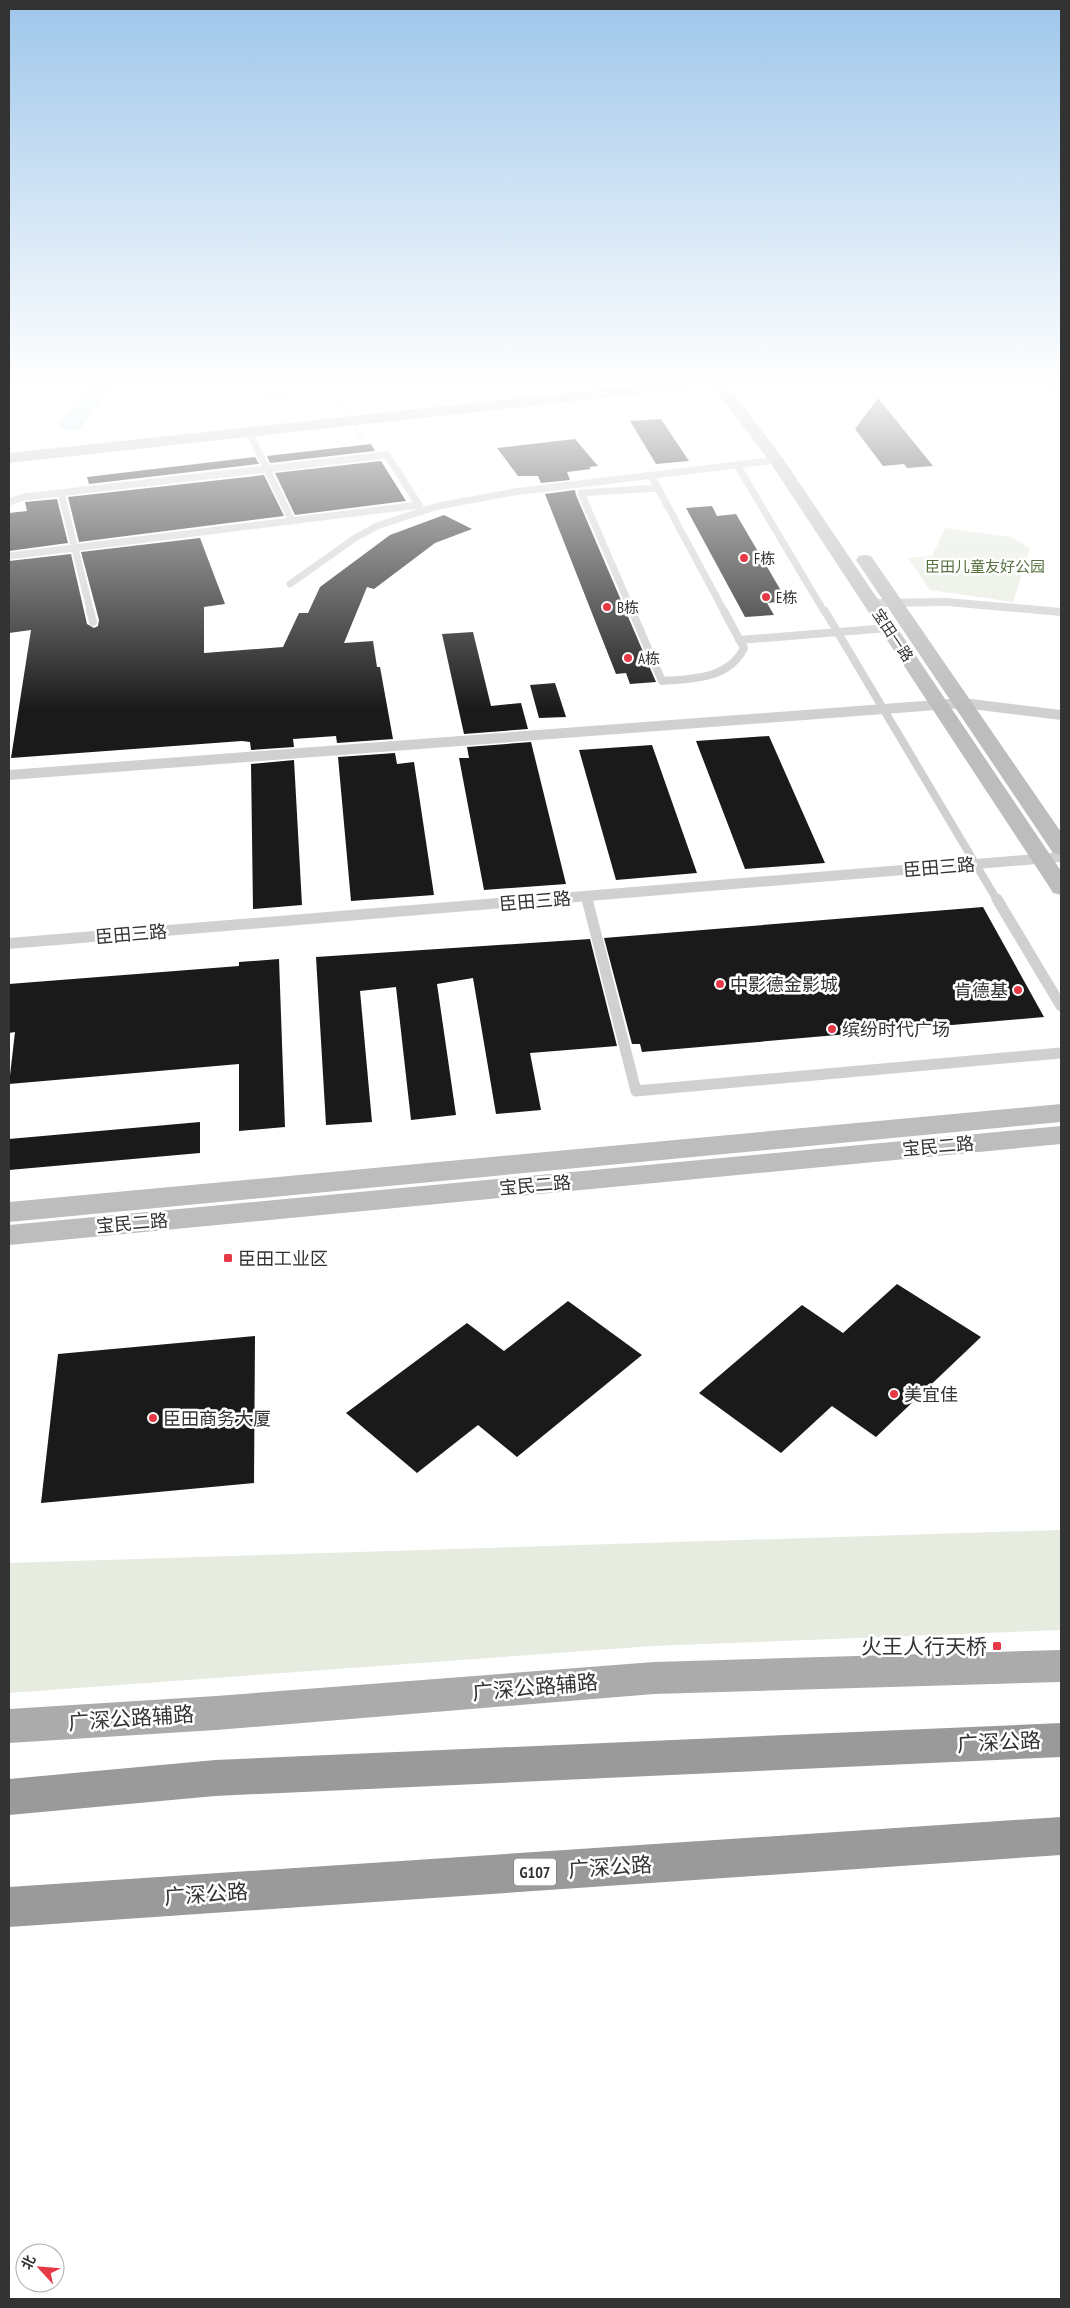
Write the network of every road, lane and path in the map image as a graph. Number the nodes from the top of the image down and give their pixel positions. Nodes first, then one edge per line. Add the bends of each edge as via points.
1 (61, 493) joint
2 (278, 493) edge
3 (410, 493) edge
4 (516, 493) edge
5 (586, 493) edge
6 (661, 493) edge
7 (754, 493) edge
8 (798, 493) edge
9 (9, 502) edge
10 (292, 521) junction
11 (75, 548) junction
12 (857, 548) dead end
13 (9, 556) edge
14 (290, 584) dead end
15 (894, 602) junction
16 (872, 603) junction
17 (1061, 612) edge
18 (93, 622) dead end
19 (888, 628) junction
20 (838, 633) junction
21 (739, 640) junction
22 (963, 703) junction
23 (939, 705) junction
24 (883, 709) junction
25 (1061, 716) edge
26 (10, 775) edge
27 (9, 793) edge
28 (1061, 848) edge
29 (1061, 857) edge
30 (1042, 859) junction
31 (976, 864) junction
32 (1061, 888) edge
33 (586, 896) junction
34 (9, 944) edge
35 (1061, 1006) edge
36 (1061, 1053) edge
37 (1061, 1113) edge
38 (1061, 1135) edge
39 (929, 1136) junction
40 (9, 1212) edge
41 (9, 1235) edge
42 (1061, 1666) edge
43 (9, 1726) edge
44 (1061, 1740) edge
45 (9, 1797) edge
46 (1061, 1836) edge
47 (9, 1908) edge

1 - 9 lane
1 - 11 lane
2 - 10 lane
3 - 10 lane via 418,505
4 - 14 lane via 481,497 405,515 377,526
5 - 21 lane via 581,493 662,681 704,678 715,674 740,658 744,648
6 - 21 lane
7 - 20 lane
8 - 16 main road, 宝田一路
10 - 11 lane
11 - 13 lane
11 - 18 lane
12 - 15 main road, 宝田一路
15 - 16 street
15 - 17 street via 946,602
15 - 22 main road, 宝田一路
16 - 19 main road, 宝田一路
19 - 20 lane
19 - 23 main road, 宝田一路
20 - 21 lane
20 - 24 lane
22 - 23 street
22 - 25 street
22 - 28 main road, 宝田一路
23 - 24 street
23 - 30 main road, 宝田一路
24 - 26 street
24 - 31 lane
26 - 27 street
29 - 30 street, 臣田三路
30 - 31 street, 臣田三路
30 - 32 main road, 宝田一路
31 - 33 street, 臣田三路
31 - 35 lane
33 - 34 street, 臣田三路
33 - 36 lane via 636,1091
37 - 39 main road, 宝民二路
38 - 39 main road, 宝民二路
39 - 40 main road, 宝民二路
39 - 41 main road, 宝民二路
42 - 43 main road, 广深公路辅路 via 654,1678
44 - 45 highway, 广深公路 via 215,1778
46 - 47 highway, 广深公路 / G107

